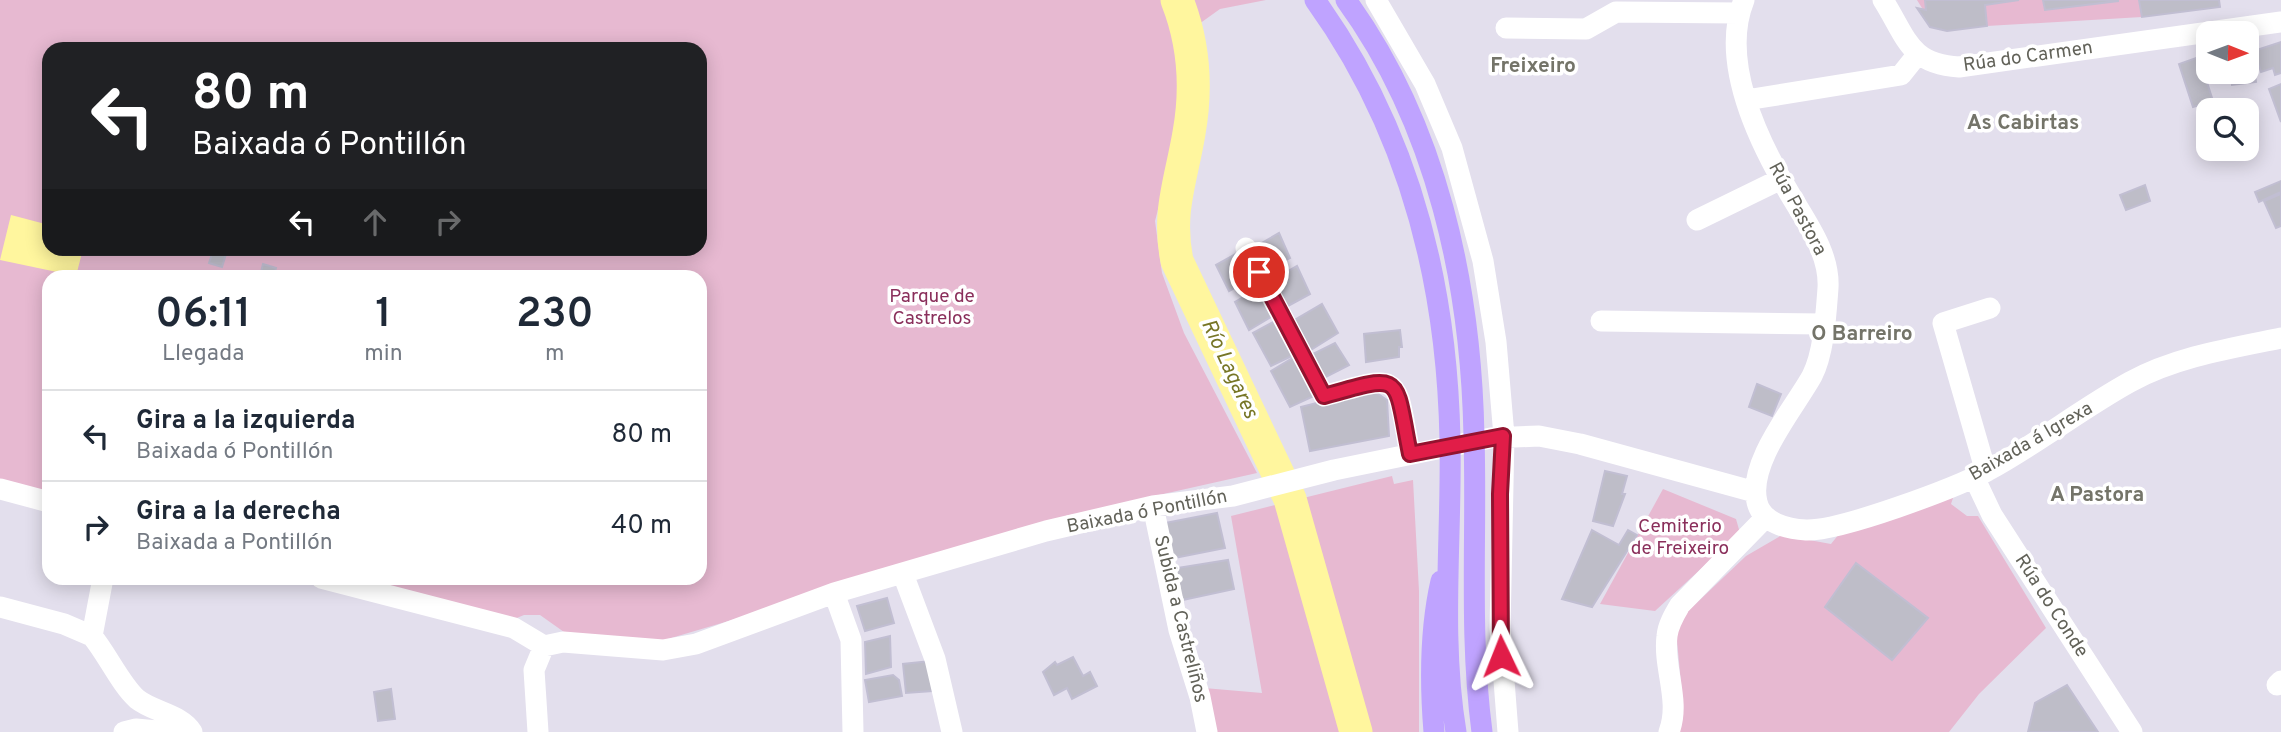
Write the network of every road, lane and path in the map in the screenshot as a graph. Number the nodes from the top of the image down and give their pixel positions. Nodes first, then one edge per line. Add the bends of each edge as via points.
1 (1315, 0) edge
2 (1346, 0) edge
3 (1376, 0) edge
4 (1884, 0) edge
5 (1741, 7) edge
6 (2281, 22) edge
7 (1506, 28) dead end
8 (1917, 55) junction
9 (1746, 100) junction
10 (1781, 179) junction
11 (1697, 220) dead end
12 (1246, 248) dead end
13 (1990, 307) dead end
14 (1601, 321) dead end
15 (1823, 324) junction
16 (2281, 338) edge
17 (1497, 437) junction
18 (1416, 452) junction
19 (1980, 474) junction
20 (0, 489) edge
21 (1755, 492) junction
22 (42, 500) edge
23 (1153, 506) junction
24 (1765, 518) junction
25 (1450, 545) junction
26 (903, 574) junction
27 (102, 585) edge
28 (348, 585) edge
29 (834, 593) junction
30 (0, 607) edge
31 (92, 636) junction
32 (544, 646) junction
33 (124, 732) edge
34 (168, 732) edge
35 (192, 732) edge
36 (538, 732) edge
37 (853, 732) edge
38 (952, 732) edge
39 (1207, 732) edge
40 (1434, 732) edge
41 (1457, 732) edge
42 (1482, 732) edge
43 (1508, 732) edge
44 (1669, 732) edge
45 (2132, 732) edge

1 - 25 main road via 1376,102 1412,188 1433,269 1445,353
2 - 42 main road via 1383,60 1413,122 1446,216 1457,264 1473,391 1474,650
3 - 17 street via 1425,84 1452,148 1469,207 1496,341
4 - 8 street
5 - 7 street via 1616,12 1586,29
5 - 9 street, Rúa Pastora via 1738,64
6 - 8 street, Rúa do Carmen via 1959,67 1926,62
8 - 9 street via 1901,75
9 - 10 street, Rúa Pastora via 1751,122
10 - 11 street
10 - 15 street, Rúa Pastora via 1822,251 1828,286
12 - 18 street via 1324,396 1378,380 1390,383 1398,393
13 - 19 street, Rúa do Conde via 1943,323
14 - 15 street
15 - 21 street, Rúa Pastora via 1812,376 1771,440
16 - 19 street, Baixada á Igrexa via 2178,363 2132,381
17 - 18 street, Baixada ó Pontillón
17 - 21 street, Baixada ó Pontillón via 1539,436 1580,444
17 - 43 street via 1500,629
18 - 23 street, Baixada ó Pontillón via 1241,494
19 - 24 street, Baixada á Igrexa via 1827,528 1796,529
19 - 45 street, Rúa do Conde via 1992,515
20 - 22 street
21 - 24 street
23 - 26 street, Baixada ó Pontillón via 1046,531
23 - 39 street, Subida a Castreliños via 1179,630
24 - 44 street via 1680,605 1671,621 1667,634 1673,720
25 - 40 main road via 1435,607
25 - 41 main road via 1450,659
26 - 29 street, Baixada ó Pontillón
26 - 38 street via 935,659
27 - 31 street
28 - 32 street via 514,628
29 - 32 street, Baixada ó Pontillón via 696,645 663,650 563,642
29 - 37 street via 850,640
30 - 31 street
31 - 35 street via 133,696 148,708 187,723
32 - 36 street via 534,670
33 - 34 street

